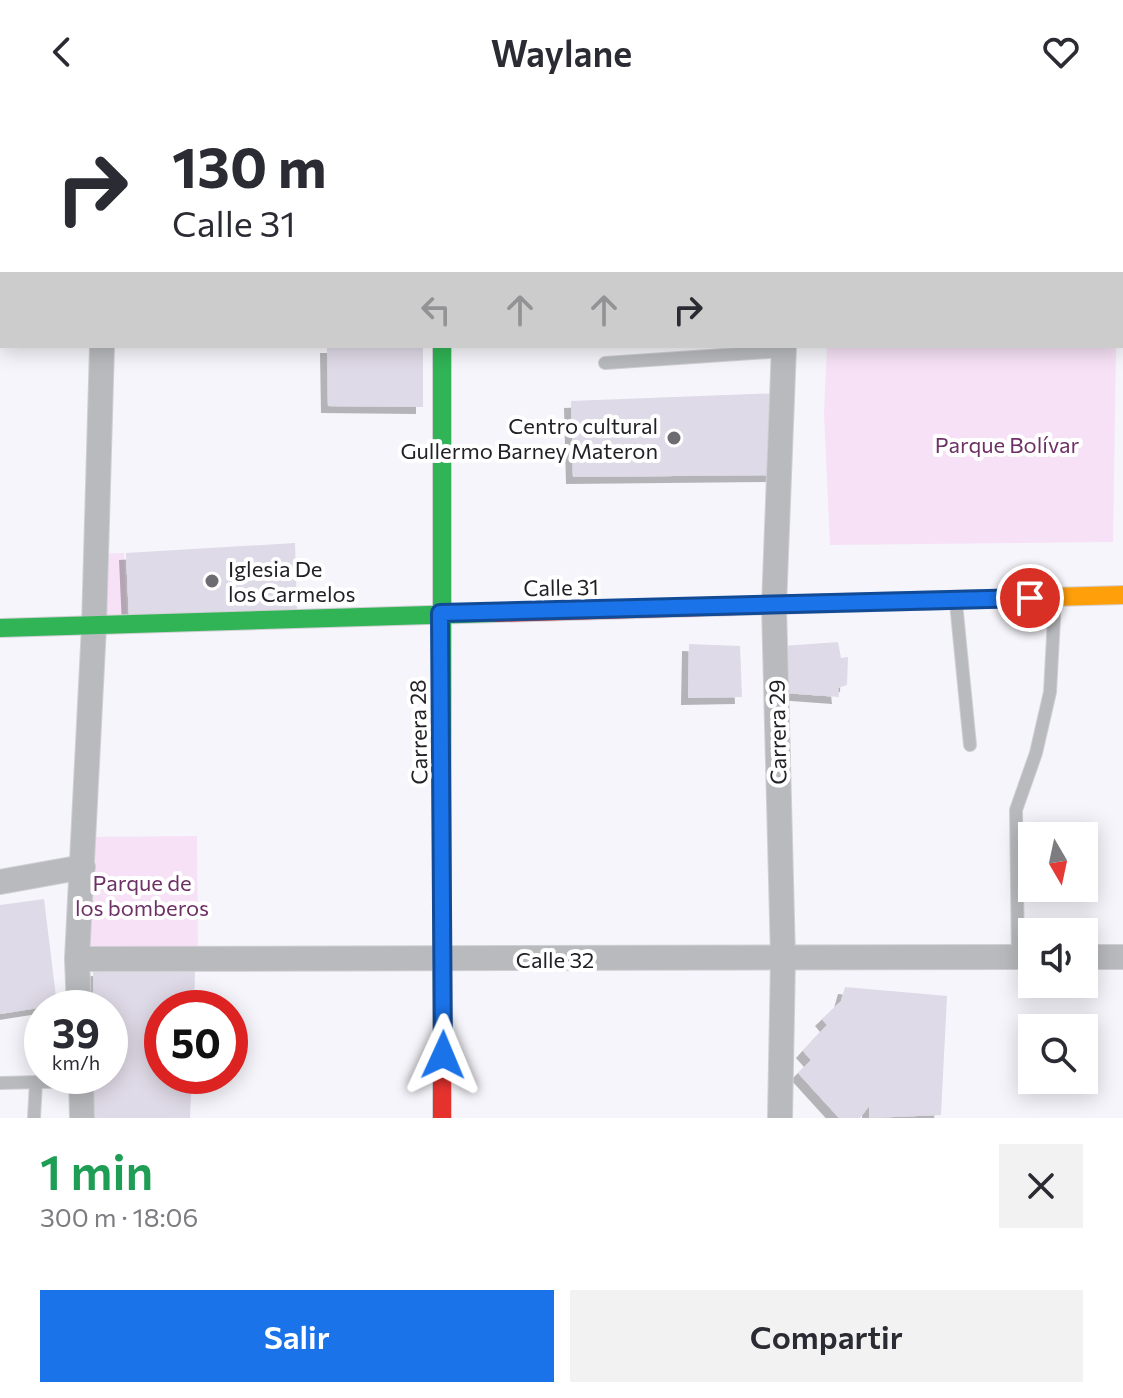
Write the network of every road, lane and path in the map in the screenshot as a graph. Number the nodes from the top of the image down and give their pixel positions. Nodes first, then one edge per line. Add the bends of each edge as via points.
1 (102, 348) edge
2 (442, 348) edge
3 (784, 349) edge
4 (605, 363) dead end
5 (1123, 595) edge
6 (1055, 597) junction
7 (956, 600) junction
8 (774, 606) junction
9 (440, 613) junction
10 (94, 626) junction
11 (0, 628) edge
12 (970, 745) dead end
13 (83, 867) junction
14 (0, 882) edge
15 (1023, 918) edge
16 (1018, 957) edge
17 (1098, 957) edge
18 (1123, 957) edge
19 (783, 958) junction
20 (77, 959) junction
21 (445, 959) junction
22 (78, 990) edge
23 (24, 1082) edge
24 (0, 1083) edge
25 (35, 1094) edge
26 (81, 1094) edge
27 (34, 1118) edge
28 (82, 1118) edge
29 (442, 1118) edge
30 (780, 1118) edge

1 - 10 street
2 - 9 main road, Carrera 28
3 - 4 lane
3 - 8 street, Carrera 29
5 - 6 main road, Calle 31
6 - 7 main road, Calle 31
6 - 15 lane via 1050,692 1016,810
7 - 8 main road, Calle 31
7 - 12 lane
8 - 9 main road, Calle 31
8 - 19 street, Carrera 29
9 - 10 main road, Calle 31
9 - 21 main road, Carrera 28
10 - 11 main road, Calle 31
10 - 13 street
13 - 14 street
13 - 20 street
16 - 19 street, Calle 32
17 - 18 street
19 - 21 street, Calle 32
19 - 30 street, Carrera 29
20 - 21 street, Calle 32
20 - 22 street
21 - 29 main road, Carrera 28
23 - 24 lane
25 - 27 lane
26 - 28 street

